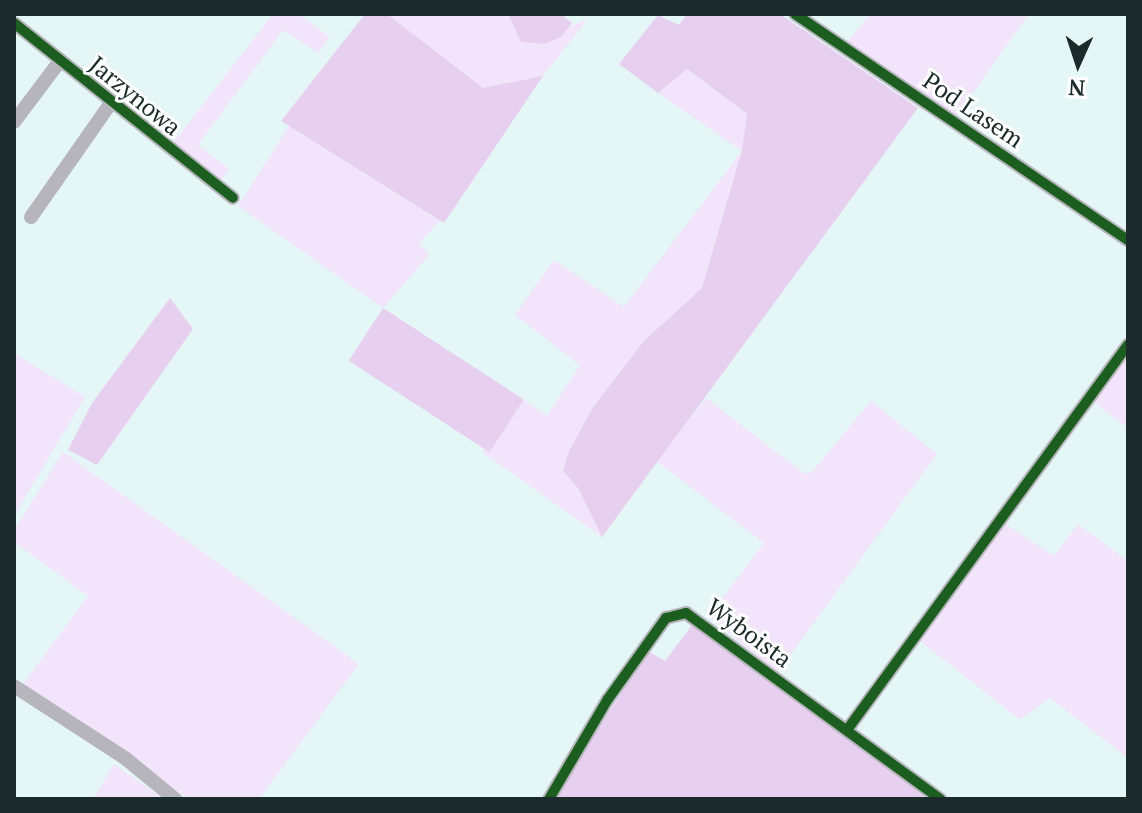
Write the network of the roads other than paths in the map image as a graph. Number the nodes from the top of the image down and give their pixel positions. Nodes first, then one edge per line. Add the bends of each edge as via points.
1 (795, 14) edge
2 (14, 23) edge
3 (60, 61) junction
4 (110, 104) junction
5 (14, 122) edge
6 (233, 198) dead end
7 (31, 217) dead end
8 (1128, 240) edge
9 (1128, 345) edge
10 (14, 686) edge
11 (847, 730) junction
12 (175, 799) edge
13 (549, 799) edge
14 (940, 799) edge

1 - 8 street, Pod Lasem
2 - 3 street, Jarzynowa
3 - 4 street, Jarzynowa
3 - 5 street, Jarzynowa
4 - 6 street, Jarzynowa
4 - 7 street, Jarzynowa
9 - 11 street
10 - 12 street via 125,758
11 - 13 street, Wyboista via 703,622 686,613 674,614 608,699
11 - 14 street, Wyboista

